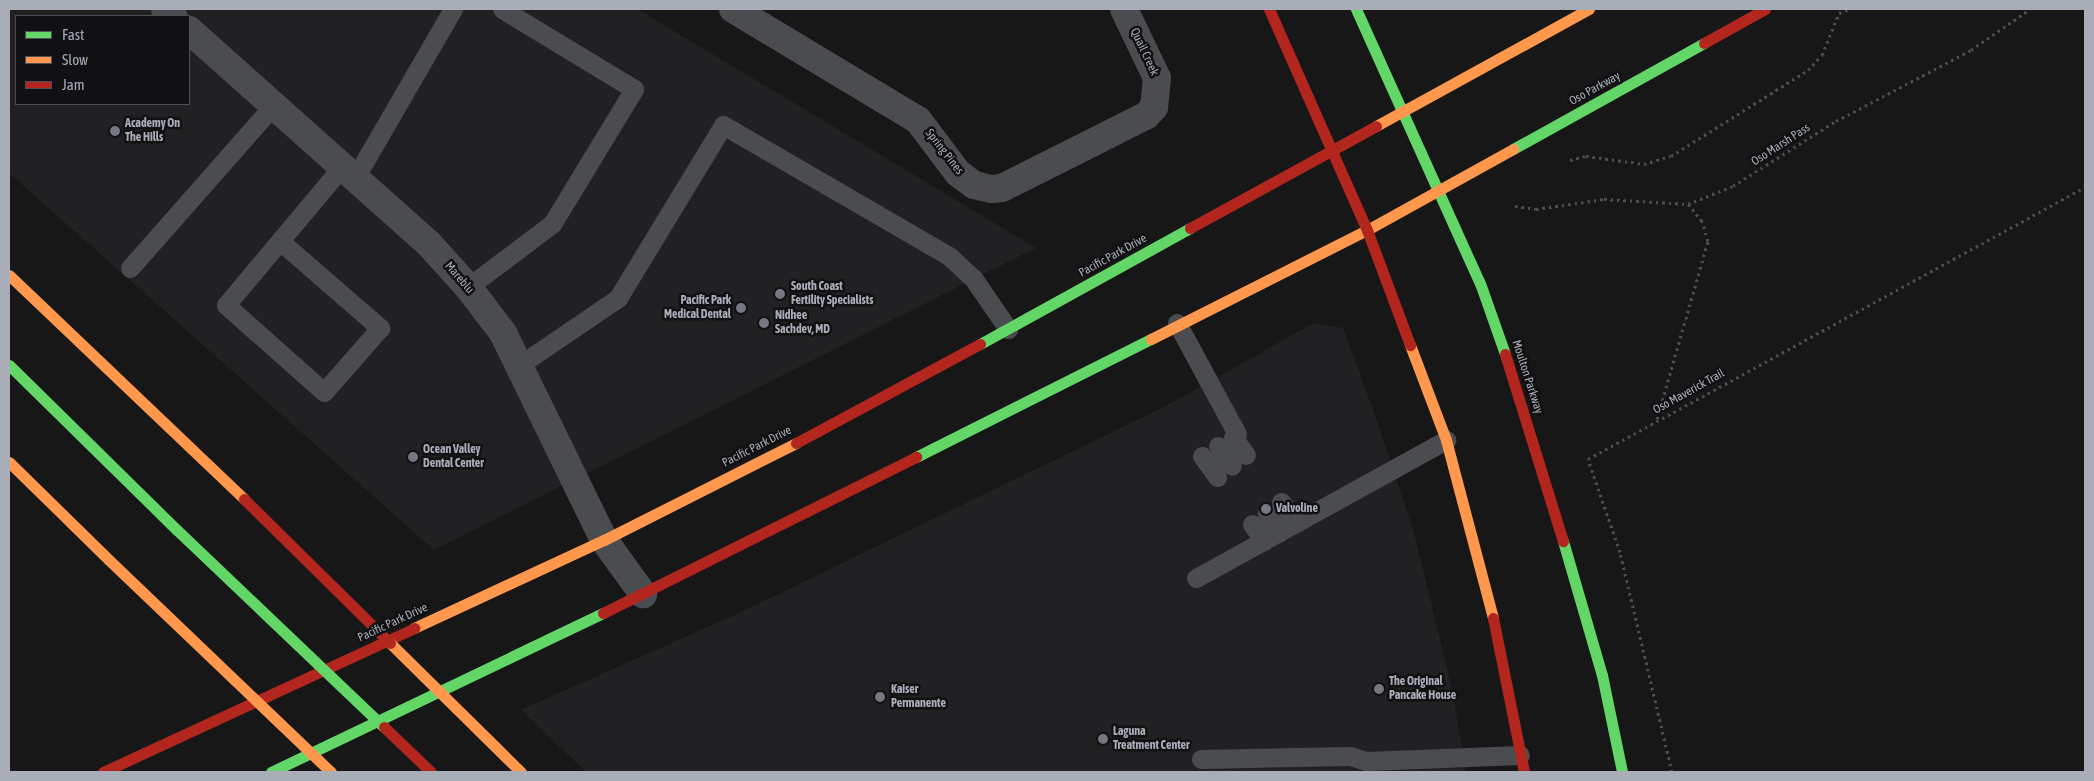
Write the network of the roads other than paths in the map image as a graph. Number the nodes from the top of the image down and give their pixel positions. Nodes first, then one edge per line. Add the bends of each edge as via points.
1 (453, 9) edge
2 (502, 9) edge
3 (733, 9) edge
4 (1124, 9) edge
5 (1269, 9) edge
6 (1356, 9) edge
7 (1589, 9) edge
8 (1765, 9) edge
9 (190, 31) edge
10 (1158, 96) joint
11 (273, 106) junction
12 (1405, 111) junction
13 (1332, 151) junction
14 (349, 173) junction
15 (1440, 193) junction
16 (1368, 230) junction
17 (280, 241) junction
18 (130, 268) dead end
19 (9, 276) edge
20 (468, 286) junction
21 (1177, 323) junction
22 (1008, 329) junction
23 (521, 364) junction
24 (9, 365) edge
25 (1446, 440) junction
26 (1222, 443) junction
27 (9, 462) edge
28 (1297, 523) junction
29 (1272, 537) junction
30 (604, 540) junction
31 (1196, 578) dead end
32 (643, 594) junction
33 (1201, 759) dead end
34 (1522, 764) edge
35 (1366, 766) edge
36 (103, 772) edge
37 (271, 772) edge
38 (331, 772) edge
39 (431, 772) edge
40 (521, 772) edge
41 (1622, 772) edge

1 - 14 lane
2 - 20 lane via 634,89 552,224
3 - 10 street, Spring Pines via 918,120 958,173 982,188 1002,188 1147,115
4 - 10 street, Quail Creek via 1157,78
5 - 13 main road
6 - 12 main road, Moulton Parkway
7 - 12 main road
8 - 15 main road, Oso Parkway
9 - 11 street, Mareblu
11 - 14 street, Mareblu
11 - 18 lane
12 - 13 main road, Pacific Park Drive
12 - 15 main road, Moulton Parkway
13 - 16 main road
13 - 22 main road, Pacific Park Drive
14 - 17 lane
14 - 20 street, Mareblu via 429,244
15 - 16 main road
15 - 41 main road, Moulton Parkway via 1480,284 1516,383 1602,675
16 - 21 main road
16 - 25 main road
17 - 17 lane via 226,305 324,392 380,328
19 - 40 main road, bridge via 244,499
20 - 23 street, Mareblu
21 - 26 lane
21 - 32 main road
22 - 23 lane via 973,278 948,256 723,125 618,298
22 - 30 main road, Pacific Park Drive via 847,418
23 - 30 street, Mareblu
24 - 39 main road, bridge
25 - 28 lane
25 - 34 main road via 1488,595
26 - 26 lane via 1232,466
27 - 38 main road, bridge
28 - 29 lane
28 - 29 lane via 1267,513
29 - 31 lane
30 - 32 street, Mareblu
30 - 36 main road, Pacific Park Drive
32 - 37 main road
33 - 35 lane via 1350,756
34 - 35 lane

